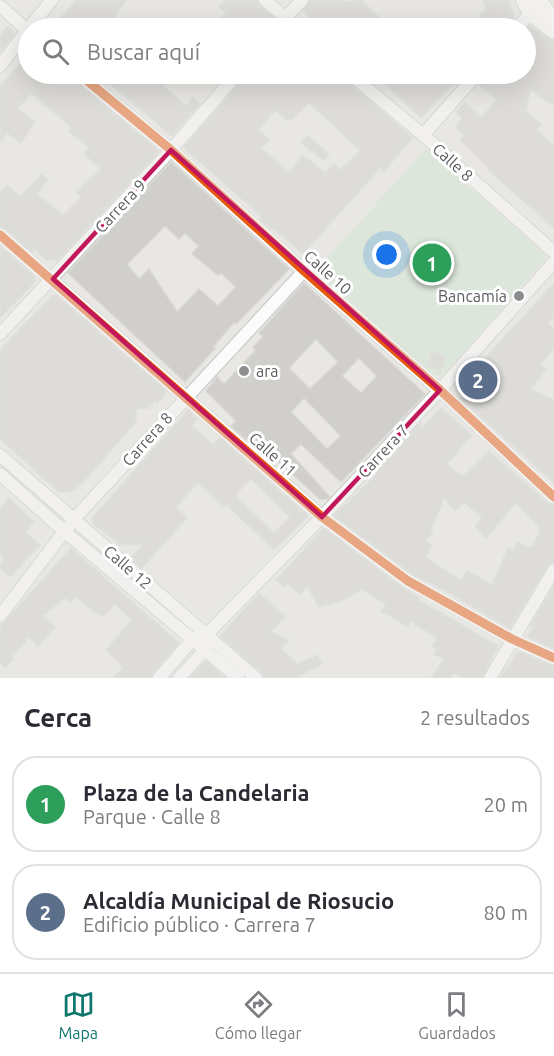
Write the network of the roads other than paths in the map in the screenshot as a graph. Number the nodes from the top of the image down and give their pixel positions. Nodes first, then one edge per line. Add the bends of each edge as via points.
1 (52, 0) edge
2 (265, 0) edge
3 (302, 0) edge
4 (535, 3) edge
5 (0, 6) edge
6 (38, 18) edge
7 (284, 18) edge
8 (286, 18) edge
9 (524, 18) edge
10 (554, 18) edge
11 (18, 21) edge
12 (554, 31) edge
13 (18, 43) edge
14 (0, 66) edge
15 (91, 84) edge
16 (228, 84) edge
17 (362, 84) edge
18 (468, 84) edge
19 (423, 135) junction
20 (171, 150) junction
21 (0, 235) edge
22 (554, 252) edge
23 (554, 262) edge
24 (304, 271) junction
25 (53, 279) junction
26 (0, 334) edge
27 (440, 390) junction
28 (186, 397) junction
29 (0, 455) edge
30 (0, 474) edge
31 (554, 497) edge
32 (322, 517) junction
33 (74, 519) junction
34 (64, 531) junction
35 (554, 570) edge
36 (0, 616) edge
37 (206, 634) junction
38 (193, 639) junction
39 (512, 639) junction
40 (205, 650) junction
41 (554, 658) edge
42 (159, 678) edge
43 (179, 678) edge
44 (238, 678) edge
45 (256, 678) edge
46 (490, 678) edge

1 - 6 street
2 - 7 street
3 - 8 street
4 - 9 street
4 - 10 street
4 - 12 street
5 - 11 street
13 - 14 street
15 - 20 street, Calle 10
16 - 20 street, Carrera 9
17 - 19 street, Calle 8
18 - 19 street
19 - 22 street, Calle 8
20 - 24 street, Calle 10
20 - 25 street, Carrera 9
21 - 25 street, Calle 11
23 - 27 street, Carrera 7
24 - 27 street, Calle 10
24 - 28 street, Carrera 8
25 - 26 street, Carrera 9
25 - 28 street, Calle 11
27 - 31 street, Calle 10
27 - 32 street, Carrera 7
28 - 32 street, Calle 11
28 - 33 street, Carrera 8
29 - 33 street, Calle 12
30 - 34 street, Calle 12
32 - 37 street, Carrera 7
32 - 39 street, Calle 11 via 408,581
33 - 34 street, Carrera 8
33 - 37 street, Calle 12
34 - 36 street, Carrera 8
34 - 38 street, Calle 12
35 - 39 street
37 - 38 street, Carrera 7
37 - 40 street
37 - 45 street, Calle 12
38 - 40 street, Calle 12
38 - 42 street, Carrera 7
39 - 41 street, Calle 11
39 - 46 street
40 - 43 street
40 - 44 street, Calle 12

